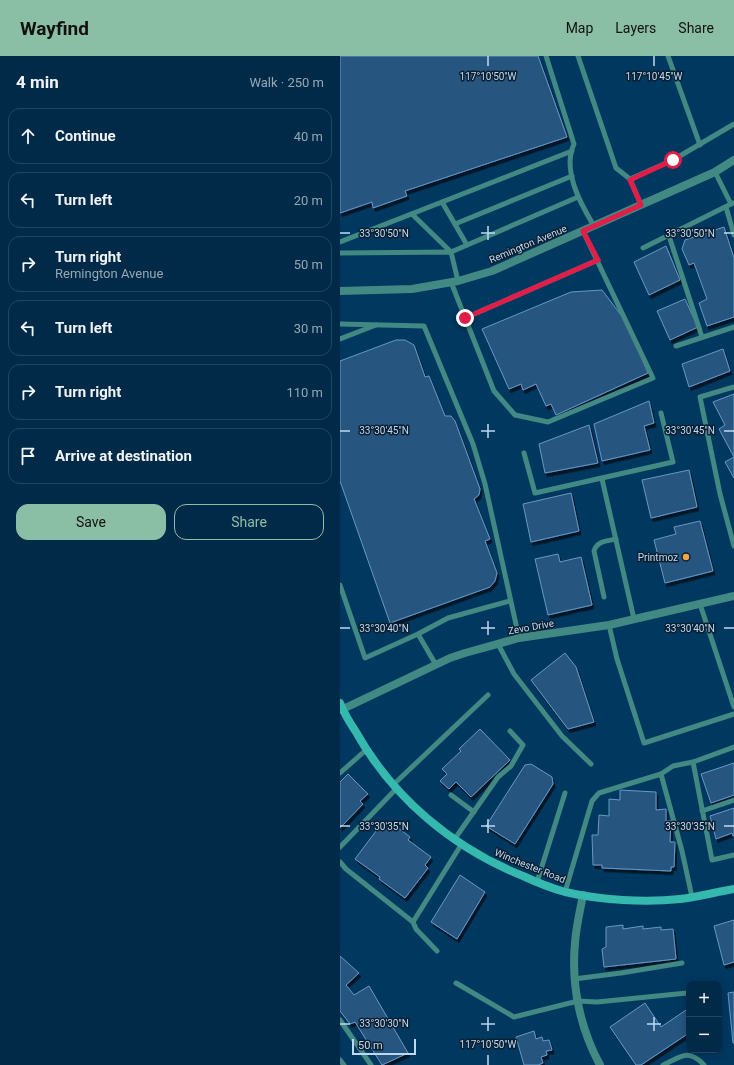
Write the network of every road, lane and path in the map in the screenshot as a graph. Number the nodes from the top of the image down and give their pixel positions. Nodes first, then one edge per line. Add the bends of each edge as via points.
1 (546, 56) edge
2 (578, 56) edge
3 (668, 56) edge
4 (734, 124) edge
5 (700, 145) junction
6 (572, 151) junction
7 (734, 160) edge
8 (715, 172) junction
9 (572, 176) junction
10 (630, 180) junction
11 (578, 197) junction
12 (442, 202) junction
13 (730, 204) edge
14 (641, 205) junction
15 (412, 214) junction
16 (455, 224) junction
17 (594, 226) junction
18 (583, 231) junction
19 (734, 235) edge
20 (669, 236) junction
21 (340, 242) edge
22 (467, 245) junction
23 (643, 248) dead end
24 (450, 252) junction
25 (340, 253) edge
26 (598, 260) junction
27 (455, 282) junction
28 (340, 290) edge
29 (465, 318) junction
30 (340, 324) edge
31 (379, 324) junction
32 (734, 327) edge
33 (702, 337) junction
34 (340, 339) edge
35 (676, 346) dead end
36 (734, 387) edge
37 (661, 412) dead end
38 (524, 452) dead end
39 (602, 479) junction
40 (616, 539) junction
41 (734, 546) edge
42 (340, 585) edge
43 (734, 596) edge
44 (604, 597) dead end
45 (510, 602) junction
46 (700, 604) junction
47 (634, 619) junction
48 (609, 624) junction
49 (418, 634) junction
50 (519, 638) junction
51 (498, 644) junction
52 (436, 665) junction
53 (488, 695) dead end
54 (341, 706) edge
55 (734, 707) edge
56 (734, 714) edge
57 (510, 731) dead end
58 (734, 747) edge
59 (366, 750) junction
60 (693, 762) junction
61 (591, 764) dead end
62 (340, 772) edge
63 (661, 774) junction
64 (395, 787) junction
65 (565, 793) dead end
66 (451, 795) dead end
67 (734, 800) edge
68 (702, 811) junction
69 (474, 812) junction
70 (458, 842) junction
71 (340, 848) edge
72 (734, 855) edge
73 (340, 862) edge
74 (537, 882) junction
75 (734, 889) edge
76 (565, 892) junction
77 (583, 895) junction
78 (692, 897) junction
79 (413, 922) junction
80 (437, 951) dead end
81 (682, 963) dead end
82 (574, 979) junction
83 (456, 983) dead end
84 (686, 994) edge
85 (578, 1001) junction
86 (340, 1020) edge
87 (340, 1060) edge
88 (344, 1065) edge
89 (371, 1065) edge
90 (600, 1065) edge
91 (663, 1065) edge
92 (704, 1065) edge

1 - 6 lane via 572,133
2 - 10 lane via 616,168
3 - 5 lane
4 - 5 lane
5 - 10 lane
6 - 9 lane
6 - 12 lane
7 - 8 street, Remington Avenue
8 - 13 lane
8 - 14 street, Remington Avenue
9 - 11 lane
9 - 16 lane
10 - 14 lane
11 - 17 lane
11 - 22 lane
12 - 15 lane
12 - 16 lane
13 - 19 lane
13 - 20 lane
14 - 17 street, Remington Avenue
15 - 21 lane
15 - 24 lane
16 - 22 lane
17 - 18 street, Remington Avenue
18 - 26 lane
18 - 27 street, Remington Avenue via 492,271
20 - 23 lane
20 - 33 lane
22 - 24 lane
24 - 25 lane
24 - 27 lane
26 - 29 lane
26 - 29 lane via 653,378 548,422 515,415 494,391
27 - 28 street, Remington Avenue via 412,289
27 - 29 lane
30 - 31 lane
31 - 34 lane
31 - 45 lane via 424,326 473,444 485,484
32 - 33 lane
33 - 35 lane
36 - 41 lane via 700,398 720,494
37 - 39 lane via 673,462
38 - 39 lane via 535,493
39 - 40 lane
40 - 44 lane via 599,543 594,551
40 - 47 lane
42 - 49 lane via 365,658
43 - 46 street, Zevo Drive
45 - 49 lane via 448,618
45 - 50 lane
46 - 47 street, Zevo Drive
46 - 55 lane
47 - 48 street, Zevo Drive
48 - 50 street, Zevo Drive
48 - 56 lane via 617,659 644,743
49 - 52 lane
50 - 51 street, Zevo Drive
51 - 52 street, Zevo Drive via 465,653
51 - 61 lane via 514,674 562,736
52 - 54 street, Zevo Drive
53 - 64 lane
54 - 59 street, Winchester Road
57 - 69 lane via 524,745 511,766 498,777
58 - 60 lane
59 - 62 lane
59 - 64 street, Winchester Road
60 - 63 lane via 673,766
60 - 68 lane
63 - 76 lane via 596,796 592,801
63 - 78 lane
64 - 70 street, Winchester Road via 423,815
64 - 71 lane
65 - 74 lane
66 - 69 lane
67 - 68 lane
68 - 72 lane via 712,860
69 - 70 lane
70 - 74 street, Winchester Road via 504,868
70 - 79 lane
73 - 79 lane
74 - 76 street, Winchester Road
75 - 78 street, Winchester Road
76 - 77 street, Winchester Road
77 - 78 street, Winchester Road via 654,900
77 - 82 street via 575,943
79 - 80 lane via 416,929
81 - 82 lane
82 - 85 street
83 - 85 lane via 514,1018
84 - 85 lane via 597,1002
85 - 90 street via 580,1017
86 - 89 lane
87 - 88 lane
91 - 92 lane via 690,1054

